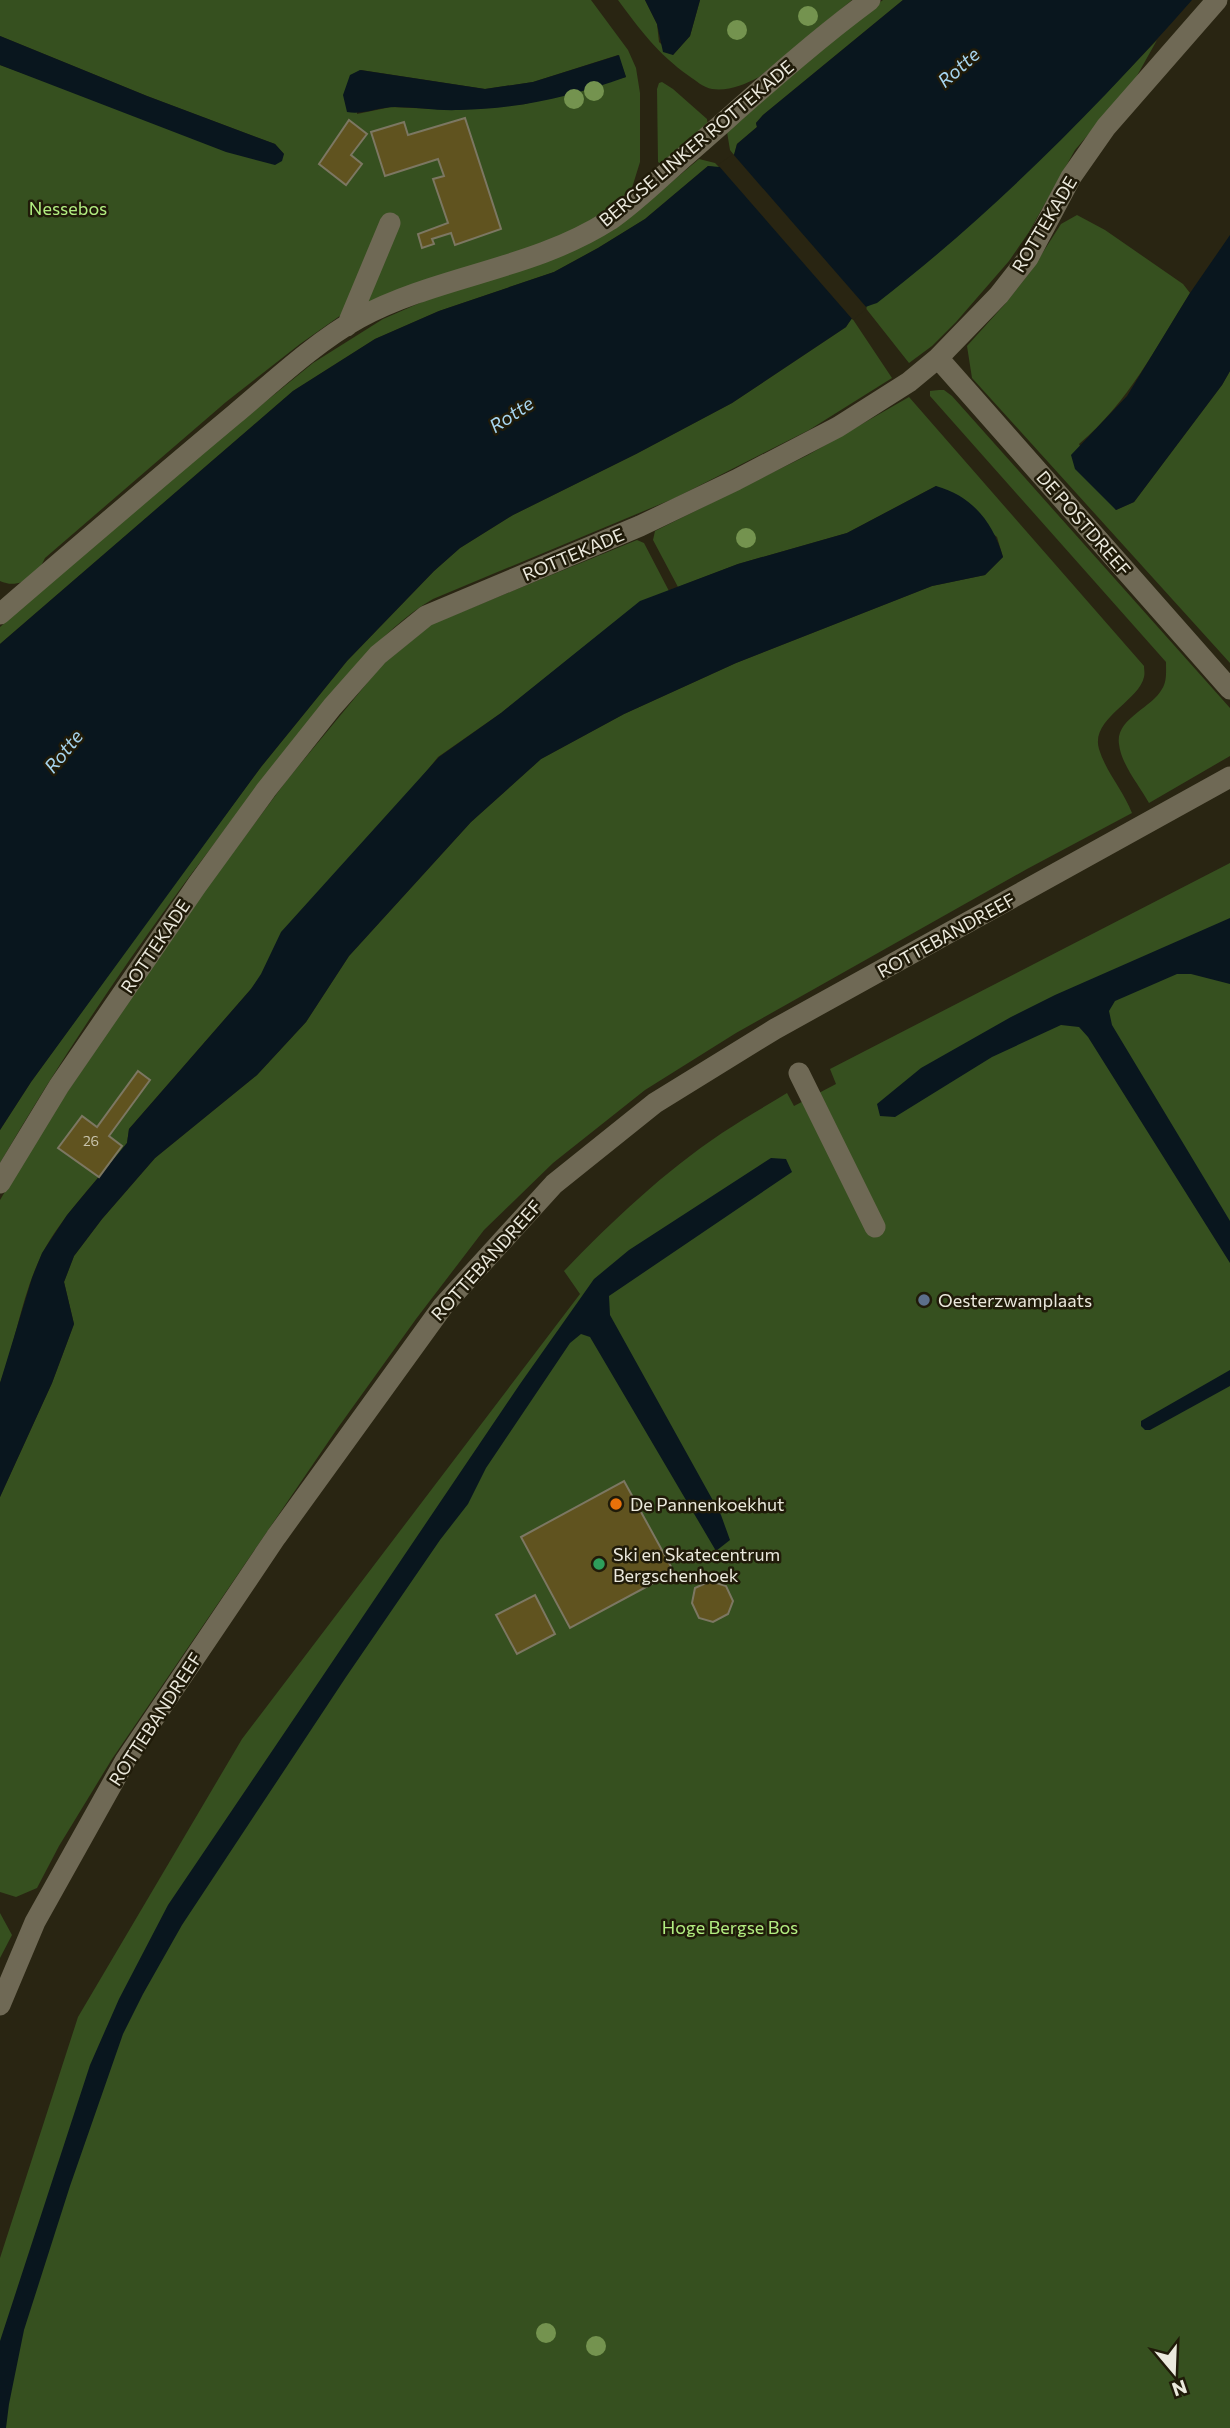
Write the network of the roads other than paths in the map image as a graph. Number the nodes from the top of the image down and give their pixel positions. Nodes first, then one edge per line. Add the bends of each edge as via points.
1 (870, 0) edge
2 (1217, 0) edge
3 (390, 223) dead end
4 (347, 327) junction
5 (938, 358) junction
6 (0, 614) edge
7 (1230, 689) edge
8 (1230, 777) edge
9 (799, 1073) dead end
10 (0, 1183) edge
11 (875, 1227) dead end
12 (0, 2005) edge

1 - 4 street, BERGSE LINKER ROTTEKADE via 823,34 612,218 566,245 428,288
2 - 5 street, ROTTEKADE via 1106,127 1072,177 1028,258
3 - 4 street
4 - 6 street via 241,409
5 - 7 street, DE POSTDREEF
5 - 10 street, ROTTEKADE via 838,427 640,526 426,616 378,655 274,780 197,885 59,1086
8 - 12 street, ROTTEBANDREEF via 775,1029 655,1103 554,1184 443,1306 276,1537 133,1750 35,1922
9 - 11 street

